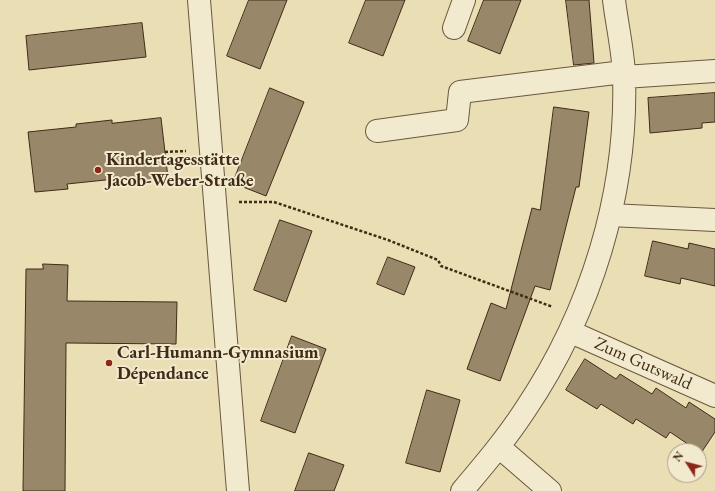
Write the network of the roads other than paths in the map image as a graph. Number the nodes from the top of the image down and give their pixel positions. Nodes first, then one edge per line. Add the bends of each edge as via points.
1 (199, 0) edge
2 (464, 0) edge
3 (614, 0) edge
4 (454, 28) dead end
5 (715, 71) edge
6 (624, 75) junction
7 (377, 131) dead end
8 (610, 215) junction
9 (715, 220) edge
10 (574, 324) junction
11 (715, 396) edge
12 (499, 447) junction
13 (238, 491) edge
14 (462, 491) edge
15 (550, 491) edge

1 - 13 street
2 - 4 street
3 - 6 street, Zum Gutswald
5 - 6 street
6 - 7 street via 460,92 457,120
6 - 8 street, Zum Gutswald via 624,121
8 - 9 street
8 - 10 street, Zum Gutswald via 601,252
10 - 11 street, Zum Gutswald
10 - 12 street, Zum Gutswald via 550,370
12 - 14 street, Zum Gutswald
12 - 15 street

